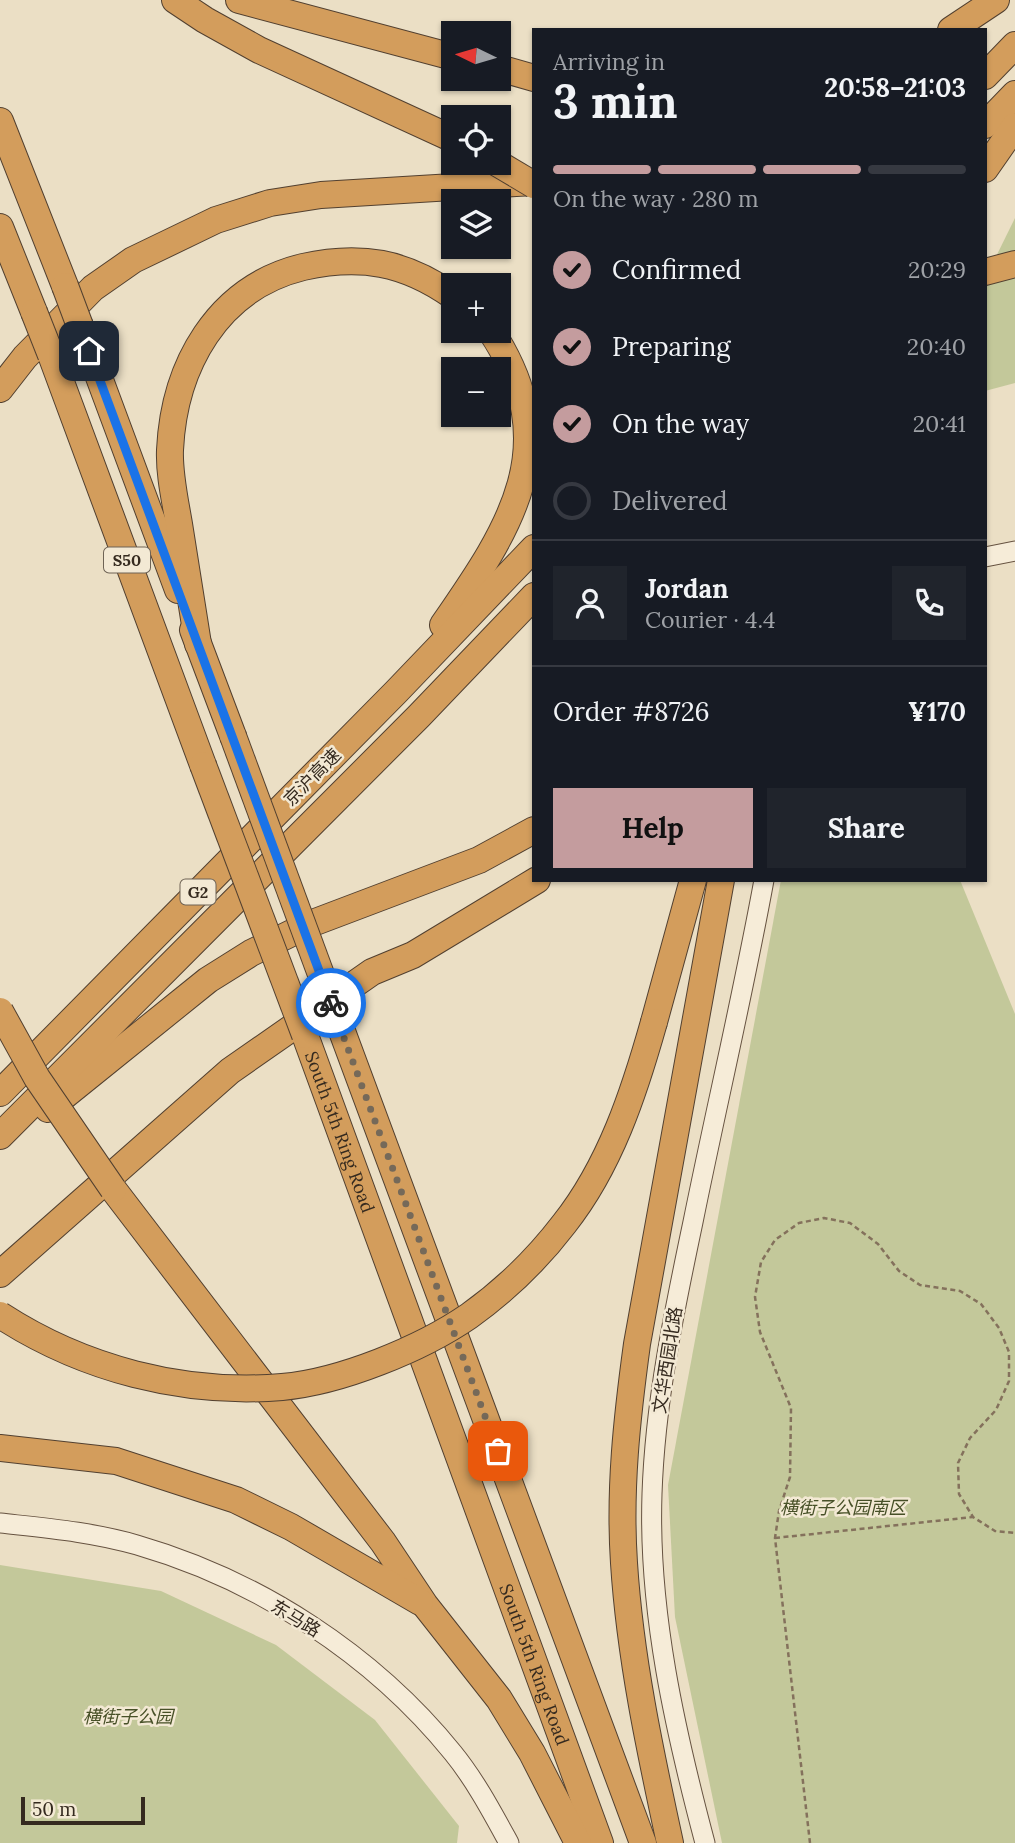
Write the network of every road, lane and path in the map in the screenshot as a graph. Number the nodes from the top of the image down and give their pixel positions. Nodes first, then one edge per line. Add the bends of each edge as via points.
1 (175, 0) edge
2 (239, 0) edge
3 (996, 0) edge
4 (954, 28) edge
5 (1015, 45) edge
6 (441, 54) edge
7 (511, 71) edge
8 (987, 74) edge
9 (532, 77) edge
10 (1015, 94) edge
11 (0, 121) edge
12 (987, 123) edge
13 (1015, 126) edge
14 (441, 133) edge
15 (987, 166) edge
16 (511, 171) edge
17 (532, 182) edge
18 (532, 183) edge
19 (0, 227) edge
20 (1015, 264) edge
21 (987, 271) edge
22 (441, 287) edge
23 (499, 343) edge
24 (0, 389) edge
25 (532, 550) edge
26 (1015, 551) edge
27 (987, 557) edge
28 (532, 599) edge
29 (198, 644) junction
30 (397, 692) junction
31 (532, 831) edge
32 (534, 882) edge
33 (693, 882) edge
34 (721, 882) edge
35 (764, 882) edge
36 (0, 1011) edge
37 (0, 1093) edge
38 (0, 1136) edge
39 (0, 1148) edge
40 (0, 1274) edge
41 (0, 1315) edge
42 (0, 1448) edge
43 (974, 1517) junction
44 (0, 1523) edge
45 (1015, 1533) edge
46 (775, 1538) junction
47 (425, 1605) junction
48 (509, 1843) edge
49 (578, 1843) edge
50 (600, 1843) edge
51 (643, 1843) edge
52 (670, 1843) edge
53 (705, 1843) edge
54 (810, 1843) edge

1 - 14 highway via 259,50
2 - 6 highway
3 - 4 highway
5 - 8 highway
7 - 9 highway
10 - 12 highway
11 - 29 highway, S50, bridge
13 - 15 highway
16 - 17 highway, bridge
18 - 24 highway via 321,195 270,203 216,220 133,260 93,288
19 - 50 highway, South 5th Ring Road / S50, bridge via 305,1035
20 - 21 highway
22 - 29 highway via 401,267 362,260 325,262 287,271 257,285 231,303 208,330 184,374 173,414 170,453
23 - 30 highway via 517,382 525,414 526,457 520,489 488,561
25 - 30 highway, 京沪高速 / G2
26 - 27 street
28 - 38 highway, 京沪高速 / G2
29 - 51 highway, South 5th Ring Road / S50, bridge
30 - 37 highway, 京沪高速 / G2
31 - 39 highway via 479,860 310,924 251,953 208,980
32 - 40 highway via 413,955 372,972 230,1071
33 - 41 highway, bridge via 638,1079 597,1175 565,1223 509,1282 468,1316 379,1362 335,1377 283,1387 218,1388 118,1371 26,1332
34 - 52 highway via 626,1419 624,1550 630,1625
35 - 53 street, 文华西园北路 via 673,1317 652,1495 656,1586 668,1680
36 - 47 highway, bridge via 37,1078 113,1189 383,1542
42 - 47 highway via 116,1461 236,1500
43 - 45 path via 995,1531
43 - 46 path
43 - 46 path via 959,1494 958,1463 970,1438 996,1410 1009,1381 1009,1352 999,1328 981,1304 960,1291 920,1285 850,1223 824,1218 799,1223 775,1240 761,1262 755,1297 760,1332 792,1408 790,1477
44 - 48 street, 东马路 via 136,1545 228,1580 281,1607 381,1678 418,1715 453,1753
46 - 54 path
47 - 49 highway via 499,1699

